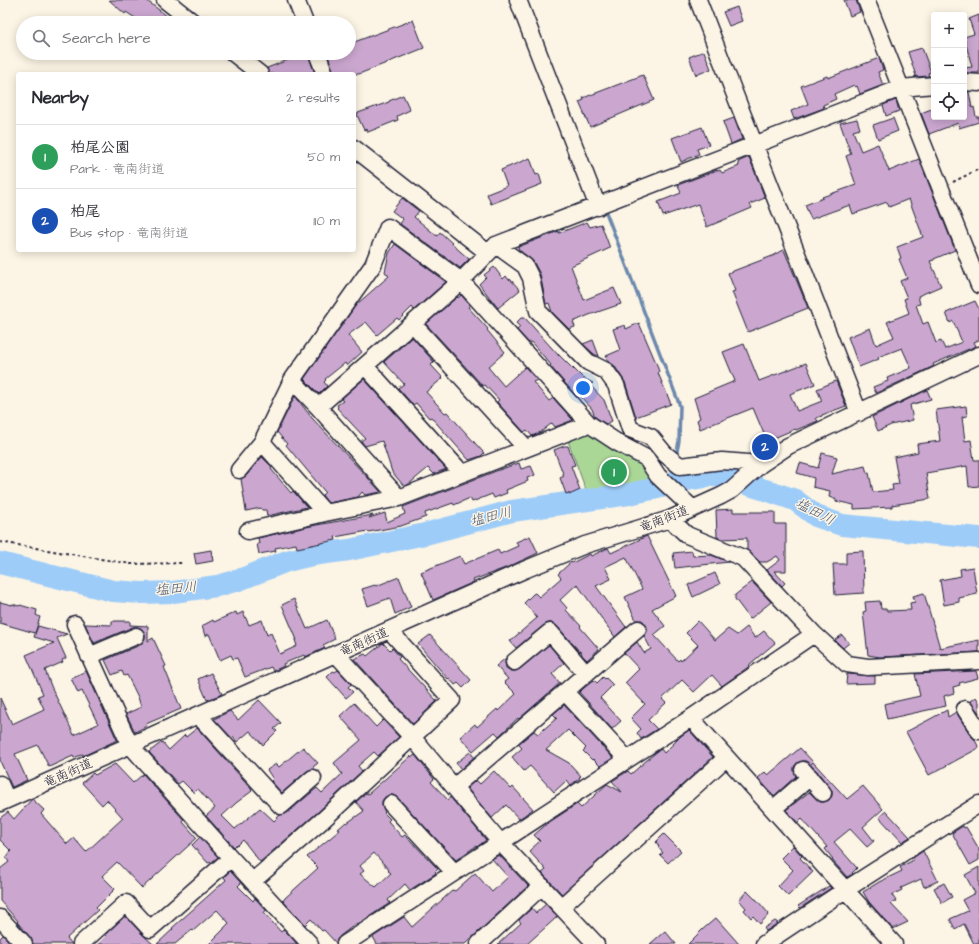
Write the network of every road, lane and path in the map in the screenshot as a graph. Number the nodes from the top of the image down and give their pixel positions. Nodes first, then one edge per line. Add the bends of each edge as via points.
1 (165, 0) edge
2 (296, 0) edge
3 (518, 0) edge
4 (698, 0) edge
5 (866, 0) edge
6 (185, 16) edge
7 (302, 16) edge
8 (242, 60) edge
9 (320, 60) edge
10 (257, 72) edge
11 (324, 72) edge
12 (967, 82) edge
13 (979, 83) edge
14 (931, 84) edge
15 (900, 88) junction
16 (755, 145) junction
17 (356, 149) edge
18 (979, 170) edge
19 (940, 189) junction
20 (598, 207) junction
21 (492, 249) junction
22 (461, 281) junction
23 (979, 285) edge
24 (413, 324) junction
25 (979, 355) edge
26 (365, 366) junction
27 (292, 380) junction
28 (318, 407) junction
29 (859, 413) junction
30 (589, 424) junction
31 (262, 442) junction
32 (526, 448) junction
33 (758, 467) junction
34 (239, 470) dead end
35 (462, 473) junction
36 (399, 498) junction
37 (692, 508) junction
38 (325, 513) junction
39 (670, 519) junction
40 (248, 531) dead end
41 (0, 542) edge
42 (183, 563) dead end
43 (75, 624) dead end
44 (638, 629) dead end
45 (390, 631) junction
46 (814, 634) junction
47 (136, 636) dead end
48 (336, 654) junction
49 (90, 656) junction
50 (979, 661) edge
51 (514, 662) dead end
52 (586, 674) junction
53 (565, 692) junction
54 (966, 708) dead end
55 (198, 715) junction
56 (691, 718) junction
57 (979, 731) edge
58 (412, 737) junction
59 (130, 745) junction
60 (726, 758) junction
61 (627, 759) junction
62 (314, 778) dead end
63 (0, 784) edge
64 (454, 788) junction
65 (823, 793) dead end
66 (4, 801) edge
67 (391, 804) dead end
68 (979, 804) edge
69 (773, 809) junction
70 (500, 842) junction
71 (231, 858) junction
72 (454, 872) junction
73 (253, 881) junction
74 (542, 886) junction
75 (846, 890) junction
76 (561, 907) junction
77 (0, 918) edge
78 (24, 944) edge
79 (81, 944) edge
80 (310, 944) edge
81 (345, 944) edge
82 (479, 944) edge
83 (596, 944) edge
84 (764, 944) edge
85 (894, 944) edge

1 - 6 street
2 - 7 street
3 - 20 street
4 - 16 street
5 - 15 street
8 - 10 street
9 - 11 street
12 - 13 street
14 - 15 street
15 - 16 street
15 - 19 street
16 - 20 street
16 - 29 street
17 - 21 street
18 - 19 path
19 - 23 street
20 - 21 street
21 - 22 street
21 - 33 street via 524,266 532,278 538,311 588,362 606,371 616,385 630,429 651,437 665,454 680,466 722,461
22 - 24 street
22 - 27 street via 388,228 373,265
22 - 30 street
24 - 26 street
24 - 32 street
25 - 29 street, 竜南街道
26 - 28 street
26 - 35 street
27 - 28 street
27 - 31 street
28 - 36 street
29 - 33 street, 竜南街道 via 788,446
30 - 32 street
30 - 37 street via 646,458 658,476
31 - 34 street
31 - 38 street
32 - 35 street
33 - 37 street, 竜南街道 via 732,490
35 - 36 street
36 - 38 street
37 - 39 street, 竜南街道
38 - 40 street
39 - 45 street, 竜南街道 via 585,545
39 - 46 street via 687,536 743,558
41 - 42 path via 131,564
43 - 49 street
44 - 52 street
45 - 48 street, 竜南街道
45 - 58 street via 452,700
46 - 50 street via 848,664 868,667
46 - 56 street
47 - 49 street
48 - 55 street, 竜南街道
48 - 58 street
49 - 59 street
51 - 52 street via 550,632
52 - 53 street
53 - 61 street
53 - 64 street
54 - 57 street
55 - 59 street, 竜南街道
55 - 62 street via 281,806
56 - 60 street
56 - 61 street
58 - 64 street
58 - 73 street
59 - 66 street, 竜南街道
59 - 71 street
60 - 69 street
60 - 76 street
61 - 70 street
63 - 66 street
64 - 70 street
65 - 69 street via 806,774
67 - 72 street
68 - 75 street
69 - 75 street
70 - 72 street
70 - 74 street
71 - 73 street
71 - 79 street via 150,929 126,903
72 - 81 street
73 - 80 street
74 - 76 street
74 - 82 street
75 - 84 street
75 - 85 street
76 - 83 street
77 - 78 street

